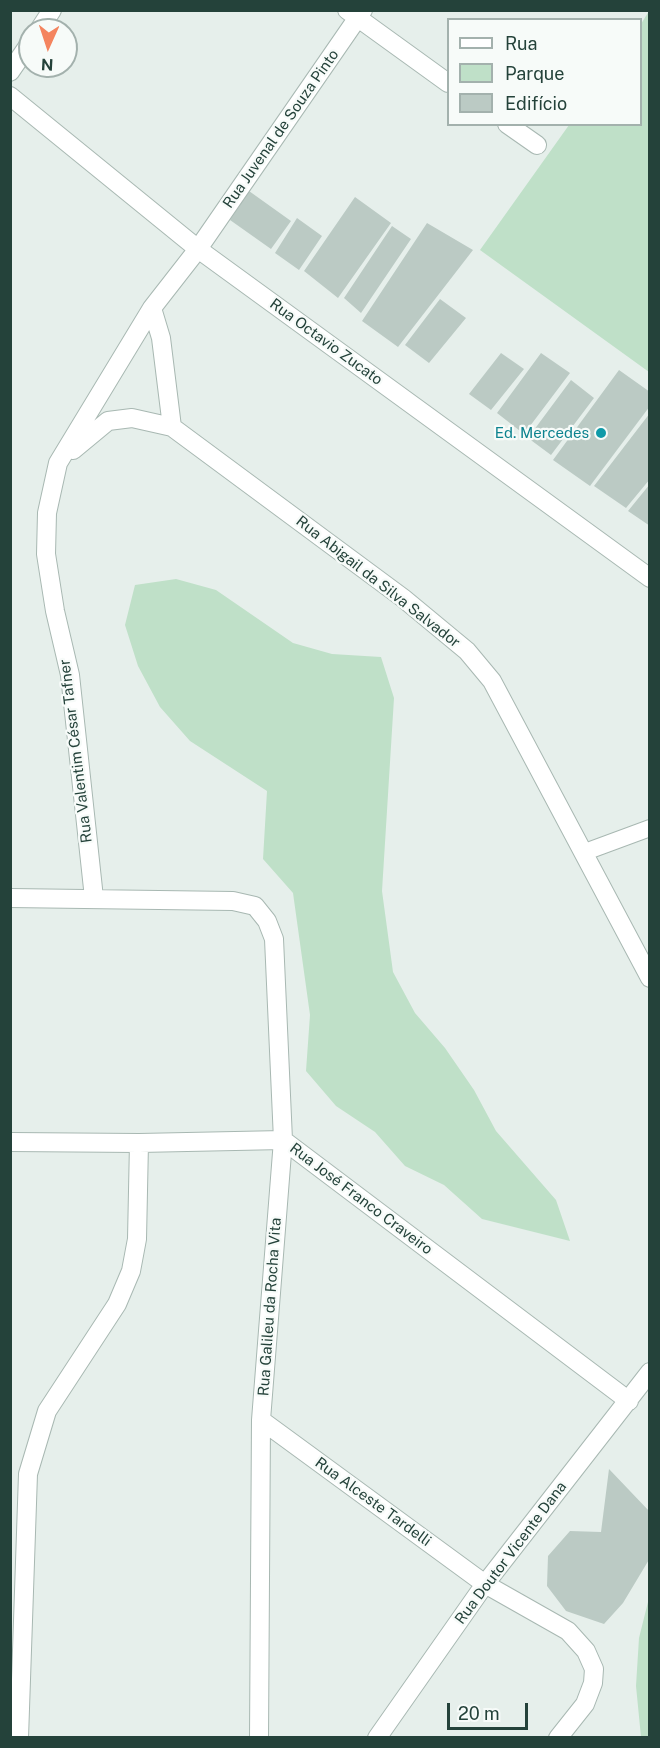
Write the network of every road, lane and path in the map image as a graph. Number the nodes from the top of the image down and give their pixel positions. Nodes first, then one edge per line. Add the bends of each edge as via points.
1 (356, 13) edge
2 (447, 82) edge
3 (10, 96) edge
4 (510, 126) edge
5 (537, 145) dead end
6 (198, 249) junction
7 (152, 308) junction
8 (172, 427) junction
9 (58, 463) junction
10 (650, 578) edge
11 (650, 828) edge
12 (585, 852) junction
13 (10, 898) edge
14 (94, 898) junction
15 (650, 978) edge
16 (283, 1140) junction
17 (10, 1142) edge
18 (139, 1143) junction
19 (650, 1372) edge
20 (628, 1401) junction
21 (261, 1420) junction
22 (484, 1584) junction
23 (16, 1666) edge
24 (19, 1737) edge
25 (259, 1737) edge
26 (377, 1737) edge
27 (558, 1737) edge

1 - 2 street
1 - 6 street, Rua Juvenal de Souza Pinto
3 - 6 street, Rua Octavio Zucato
4 - 5 street
6 - 7 street, Rua Valentim César Tafner
6 - 10 street, Rua Octavio Zucato
7 - 8 street via 161,338
7 - 9 street, Rua Valentim César Tafner
8 - 9 street via 132,418 108,422
8 - 12 street, Rua Abigail da Silva Salvador via 403,598 467,651 492,681
9 - 14 street, Rua Valentim César Tafner via 47,513 46,554 54,611 70,675
11 - 12 lane
12 - 15 street, Rua Abigail da Silva Salvador
13 - 14 street
14 - 16 street, Rua Galileu da Rocha Vita via 233,901 255,906 267,921 274,939
16 - 18 street, Rua José Franco Craveiro
16 - 20 street, Rua José Franco Craveiro
16 - 21 street, Rua Galileu da Rocha Vita
17 - 18 street, Rua José Franco Craveiro
18 - 23 street via 137,1239 130,1271 117,1305 47,1412 28,1474
19 - 20 street, Rua Doutor Vicente Dana
20 - 22 street, Rua Doutor Vicente Dana
21 - 22 street, Rua Alceste Tardelli
21 - 25 street, Rua Galileu da Rocha Vita
22 - 26 street, Rua Doutor Vicente Dana
22 - 27 street, Rua Alceste Tardelli via 568,1631 586,1651 594,1669 593,1683 585,1704
23 - 24 street

